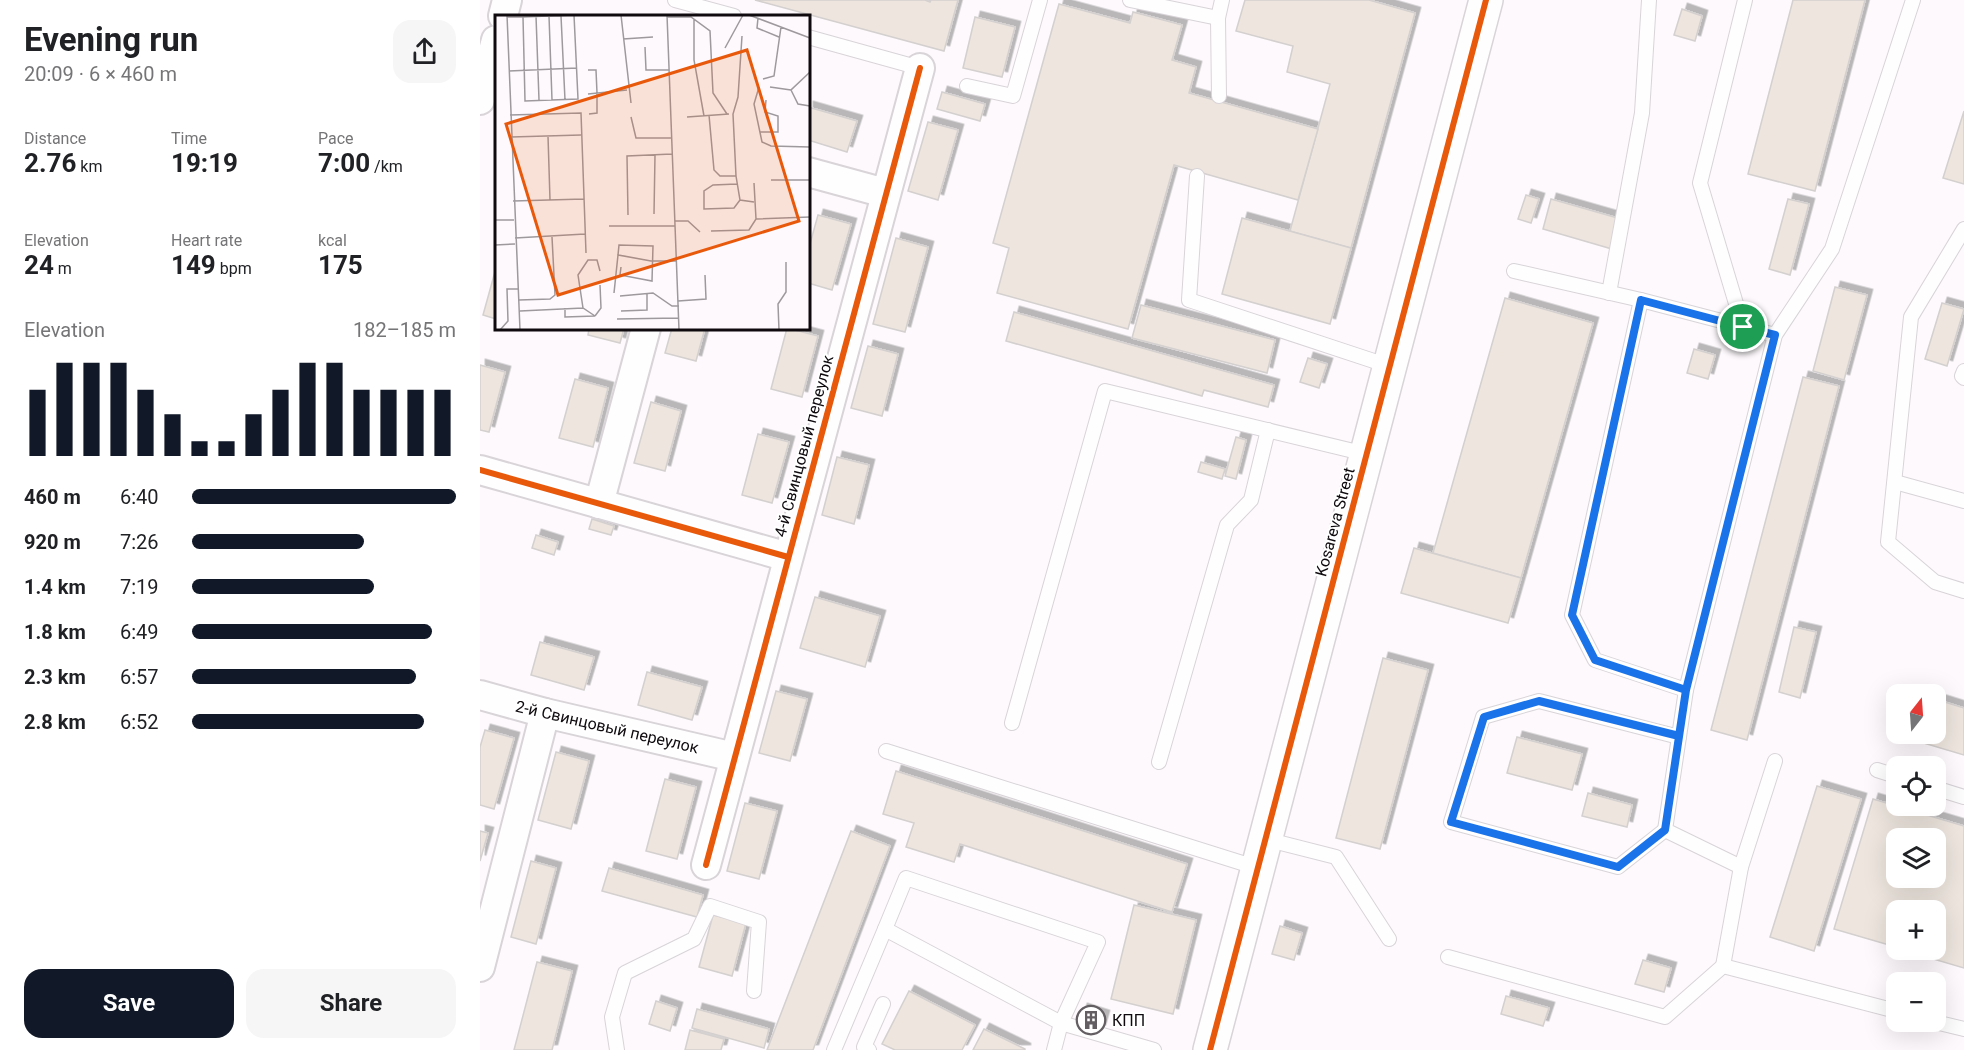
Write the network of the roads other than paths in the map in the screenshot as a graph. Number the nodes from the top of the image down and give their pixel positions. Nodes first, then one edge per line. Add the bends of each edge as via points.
1 (507, 0) edge
2 (675, 0) edge
3 (1040, 0) edge
4 (1130, 0) edge
5 (1222, 0) edge
6 (1486, 0) edge
7 (1649, 0) edge
8 (1745, 0) edge
9 (1913, 0) edge
10 (503, 15) edge
11 (730, 15) edge
12 (1218, 18) junction
13 (810, 38) edge
14 (495, 44) edge
15 (920, 68) joint
16 (486, 79) edge
17 (967, 86) dead end
18 (1219, 96) dead end
19 (810, 172) edge
20 (1197, 176) dead end
21 (885, 193) junction
22 (1964, 229) edge
23 (1514, 271) dead end
24 (1609, 293) junction
25 (1641, 300) junction
26 (1743, 327) junction
27 (645, 330) edge
28 (1775, 335) junction
29 (1389, 366) junction
30 (1964, 371) edge
31 (1964, 378) edge
32 (1268, 430) junction
33 (1366, 454) junction
34 (480, 470) edge
35 (1895, 482) junction
36 (1964, 501) edge
37 (599, 504) junction
38 (788, 557) junction
39 (1964, 591) edge
40 (1686, 690) junction
41 (480, 695) edge
42 (545, 713) junction
43 (1012, 723) dead end
44 (1679, 736) junction
45 (886, 751) dead end
46 (734, 757) junction
47 (1159, 762) dead end
48 (1775, 762) dead end
49 (1877, 770) dead end
50 (1886, 773) edge
51 (1946, 791) edge
52 (1964, 797) edge
53 (1665, 830) junction
54 (1261, 854) junction
55 (706, 865) dead end
56 (1741, 867) junction
57 (885, 929) junction
58 (1389, 939) dead end
59 (1448, 957) dead end
60 (1723, 966) junction
61 (480, 967) edge
62 (754, 991) dead end
63 (883, 1004) dead end
64 (1886, 1008) edge
65 (1061, 1023) junction
66 (1946, 1025) edge
67 (1964, 1029) edge
68 (616, 1050) edge
69 (834, 1050) edge
70 (869, 1050) edge
71 (1054, 1050) edge
72 (1154, 1050) edge
73 (1210, 1050) edge

1 - 10 street
2 - 11 lane
3 - 17 lane via 1013,96
4 - 12 lane
5 - 12 lane
6 - 29 street, Kosareva Street
7 - 24 lane via 1642,113
8 - 26 lane via 1700,183
9 - 28 lane via 1832,249
12 - 18 lane
13 - 15 lane
14 - 16 street
15 - 21 street, 4-й Свинцовый переулок
19 - 21 street
20 - 29 lane via 1189,300
21 - 38 street, 4-й Свинцовый переулок
22 - 35 lane via 1911,317
23 - 24 lane
24 - 25 lane
25 - 26 lane
25 - 40 lane via 1572,615 1595,660
26 - 28 lane
27 - 37 street
28 - 40 lane
29 - 33 street, Kosareva Street
30 - 31 lane
32 - 33 lane
32 - 43 lane via 1105,390
32 - 47 lane via 1251,500 1227,525
33 - 54 street, Kosareva Street
34 - 37 street
35 - 36 lane
35 - 39 lane via 1888,542 1935,582
37 - 38 street
38 - 46 street, 4-й Свинцовый переулок
40 - 44 lane
41 - 42 street, 2-й Свинцовый переулок
42 - 46 street, 2-й Свинцовый переулок
42 - 61 street
44 - 53 lane
44 - 53 lane via 1539,701 1484,717 1451,822 1618,867
45 - 54 lane
46 - 55 street, 4-й Свинцовый переулок
48 - 56 lane
49 - 50 lane
51 - 52 lane
53 - 56 lane
54 - 58 lane via 1336,857
54 - 73 street, Kosareva Street
56 - 60 lane
57 - 65 lane
57 - 65 lane via 906,878 1098,942
57 - 69 lane
59 - 60 lane via 1665,1017
60 - 64 lane
62 - 68 lane via 759,922 710,906 694,939 625,973 612,1017
63 - 70 lane via 864,1047
65 - 71 lane
65 - 72 lane
66 - 67 lane

